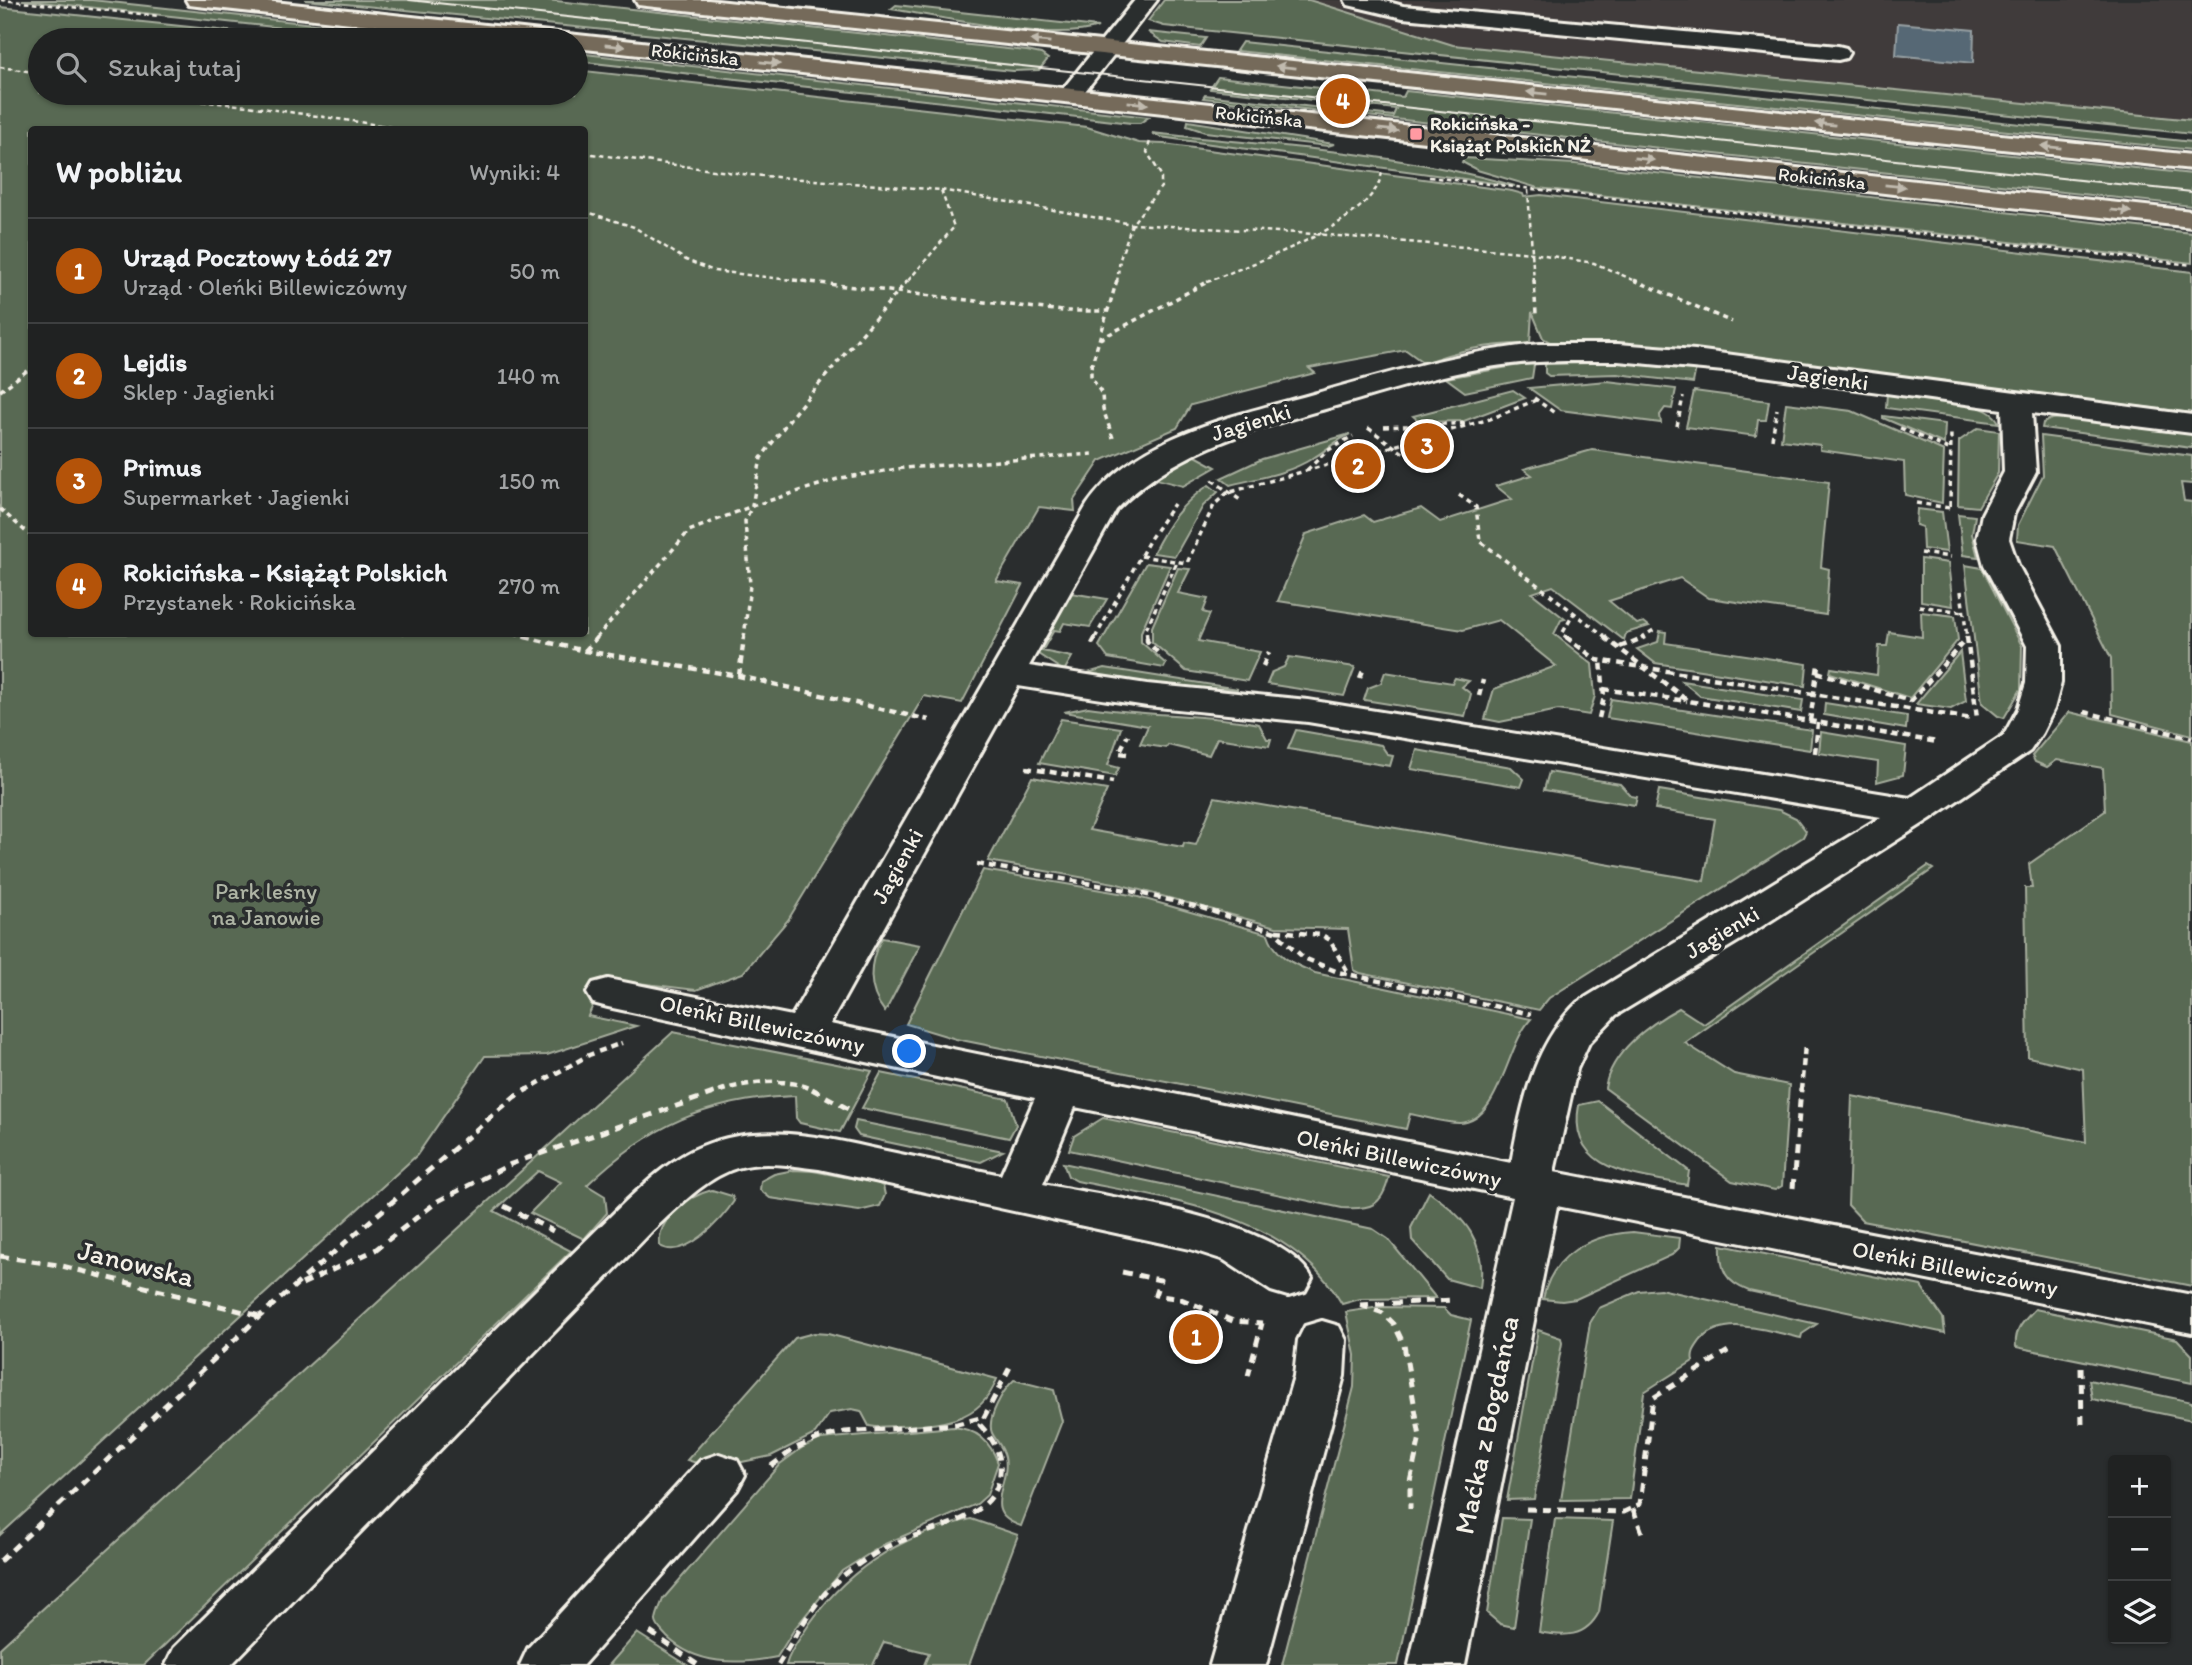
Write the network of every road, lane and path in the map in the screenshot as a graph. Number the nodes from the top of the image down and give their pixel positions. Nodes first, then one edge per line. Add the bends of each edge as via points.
1 (197, 0) edge
2 (646, 0) edge
3 (1146, 0) edge
4 (1356, 0) edge
5 (455, 28) edge
6 (588, 42) edge
7 (1107, 48) junction
8 (1839, 53) dead end
9 (0, 67) edge
10 (28, 70) edge
11 (1070, 95) junction
12 (238, 105) edge
13 (379, 125) joint
14 (385, 126) edge
15 (1153, 139) dead end
16 (588, 154) edge
17 (2192, 162) edge
18 (1383, 170) dead end
19 (1528, 188) dead end
20 (941, 190) junction
21 (1539, 191) dead end
22 (588, 212) edge
23 (2192, 219) edge
24 (1132, 224) junction
25 (1316, 234) junction
26 (1532, 253) junction
27 (2192, 265) edge
28 (897, 294) junction
29 (1109, 311) junction
30 (1733, 323) dead end
31 (1100, 339) junction
32 (1538, 353) junction
33 (28, 370) edge
34 (1686, 386) dead end
35 (0, 391) edge
36 (1530, 395) dead end
37 (1779, 398) dead end
38 (1536, 400) junction
39 (2017, 402) junction
40 (1556, 414) dead end
41 (1951, 421) dead end
42 (1377, 422) dead end
43 (1478, 422) junction
44 (2192, 424) edge
45 (1365, 425) dead end
46 (1677, 426) dead end
47 (1376, 433) dead end
48 (1772, 439) dead end
49 (1392, 445) junction
50 (1406, 455) dead end
51 (1122, 467) junction
52 (1306, 471) junction
53 (1215, 474) dead end
54 (1201, 482) dead end
55 (1215, 482) dead end
56 (1229, 493) junction
57 (1459, 495) dead end
58 (1177, 502) dead end
59 (1243, 502) dead end
60 (752, 506) junction
61 (0, 509) edge
62 (1951, 518) dead end
63 (28, 534) edge
64 (1955, 548) dead end
65 (1141, 556) junction
66 (1956, 558) dead end
67 (1177, 562) junction
68 (1187, 563) junction
69 (1193, 564) dead end
70 (1960, 585) dead end
71 (1919, 606) dead end
72 (1964, 612) junction
73 (1574, 613) junction
74 (1655, 629) dead end
75 (527, 637) edge
76 (1967, 637) junction
77 (1619, 647) junction
78 (585, 651) junction
79 (1163, 657) dead end
80 (1601, 660) junction
81 (1818, 665) dead end
82 (1647, 668) junction
83 (1817, 672) junction
84 (1006, 673) junction
85 (739, 676) junction
86 (1069, 683) junction
87 (1603, 689) junction
88 (1814, 694) junction
89 (1688, 701) junction
90 (1911, 701) junction
91 (2038, 703) junction
92 (1905, 708) junction
93 (1586, 718) dead end
94 (1978, 720) junction
95 (1810, 721) junction
96 (1818, 723) junction
97 (1978, 728) dead end
98 (975, 729) junction
99 (2192, 738) edge
100 (1944, 744) dead end
101 (1826, 757) dead end
102 (1026, 768) dead end
103 (1113, 782) dead end
104 (1917, 811) junction
105 (977, 864) dead end
106 (1274, 931) junction
107 (1349, 975) junction
108 (608, 993) dead end
109 (1533, 1014) dead end
110 (804, 1031) junction
111 (628, 1041) dead end
112 (1805, 1045) dead end
113 (1061, 1089) junction
114 (856, 1113) dead end
115 (1534, 1185) junction
116 (1016, 1193) junction
117 (1785, 1194) dead end
118 (0, 1256) edge
119 (1288, 1278) dead end
120 (292, 1290) junction
121 (1359, 1305) dead end
122 (2192, 1314) edge
123 (261, 1316) junction
124 (1262, 1323) dead end
125 (1322, 1340) dead end
126 (1728, 1351) dead end
127 (1010, 1367) dead end
128 (2081, 1367) dead end
129 (1248, 1376) dead end
130 (984, 1417) junction
131 (970, 1422) junction
132 (979, 1425) junction
133 (2082, 1426) dead end
134 (740, 1476) joint
135 (1469, 1509) junction
136 (1633, 1509) junction
137 (1410, 1513) dead end
138 (1644, 1538) dead end
139 (0, 1561) edge
140 (194, 1665) edge
141 (548, 1665) edge
142 (778, 1665) edge
143 (1238, 1665) edge
144 (1437, 1665) edge

1 - 5 main road
7 -> 2 main road
3 - 7 street
4 - 8 street via 1403,12
6 -> 11 main road, Rokicińska
7 - 11 street
17 -> 7 main road
9 - 10 path
11 -> 23 main road, Rokicińska
12 - 13 path
13 - 14 path
15 - 24 path via 1147,152 1163,181
16 - 20 path via 751,175
18 - 25 path via 1376,193 1342,221
19 - 26 path
20 - 24 path
20 - 28 path via 954,227
21 - 27 path
22 - 28 path via 634,228 686,260 714,271
24 - 25 path
24 - 29 path
25 - 26 path
25 - 31 path via 1161,303
26 - 30 path via 1594,262
26 - 32 path
28 - 29 path via 1063,311
28 - 60 path via 761,458
29 - 31 path
31 - 51 path via 1091,377 1102,394
32 - 39 street, Jagienki via 1664,355
32 - 51 street, Jagienki via 1448,368 1220,430
33 - 35 path
34 - 46 path
36 - 38 path
37 - 48 path
38 - 40 path
38 - 43 path
39 - 44 street, Jagienki
39 - 91 street, Jagienki via 2020,472 1998,514 1993,538 2001,565 2044,646 2047,658
41 - 62 path
42 - 45 path
43 - 49 path
43 - 52 path via 1370,429 1332,447
47 - 49 path
49 - 50 path
49 - 52 path
51 - 60 path via 904,468 841,478
51 - 84 street, Jagienki
52 - 56 path
53 - 54 path
55 - 56 path
56 - 59 path
56 - 68 path via 1214,505
57 - 73 path via 1476,507 1480,541
58 - 65 path
60 - 78 path via 689,531
60 - 85 path via 745,521 750,585
61 - 63 path
64 - 66 path
65 - 67 path
65 - 86 path
67 - 68 path
67 - 79 path via 1146,629 1149,645
68 - 69 path
70 - 72 path
71 - 72 path
72 - 76 path
73 - 77 path
73 - 80 path via 1562,634
74 - 77 path
75 - 78 path
76 - 90 path
76 - 94 path
77 - 82 path
78 - 85 path
80 - 82 path
80 - 87 path
81 - 83 path
82 - 88 path
82 - 89 path
83 - 88 path
83 - 90 path
84 - 86 street
84 - 98 street, Jagienki
85 - 98 path
86 - 104 street via 1308,711
87 - 89 path
87 - 93 path via 1599,720
88 - 92 path
88 - 95 path
89 - 95 path
90 - 92 path
91 - 99 path
91 - 104 street, Jagienki via 2017,743
92 - 94 path
94 - 97 path
95 - 96 path
96 - 100 path
96 - 101 path via 1815,755
98 - 110 street, Jagienki
102 - 103 path
104 - 115 street, Jagienki via 1613,998 1583,1022 1556,1069
105 - 106 path via 1120,888
106 - 107 path via 1295,952
106 - 107 path via 1322,935 1330,940
107 - 109 path
108 - 110 street, Oleńki Billewiczówny
110 - 113 street, Oleńki Billewiczówny
111 - 120 path via 590,1055 514,1097
112 - 117 path via 1793,1190
113 - 115 street, Oleńki Billewiczówny
113 - 116 street
114 - 120 path via 808,1087 766,1082 674,1105 511,1164 438,1201 375,1250
115 - 122 street, Oleńki Billewiczówny
115 - 135 street, Maćka z Bogdańca
116 - 119 street via 1215,1239 1240,1247
116 - 140 street via 784,1147 736,1151 708,1161 637,1218
118 - 123 path, Janowska via 58,1265
120 - 123 path
121 - 137 path via 1383,1313 1404,1345 1420,1437 1410,1481
123 - 139 path
124 - 129 path
125 - 143 street via 1319,1376
126 - 136 path via 1653,1398 1642,1498
127 - 130 path
128 - 133 path
130 - 131 path
130 - 132 path
131 - 132 path
131 - 134 path via 828,1434
132 - 142 path via 996,1446 1002,1465 992,1500 979,1511 892,1544 837,1581
134 - 141 street
135 - 136 path
135 - 144 street, Maćka z Bogdańca
136 - 138 path

